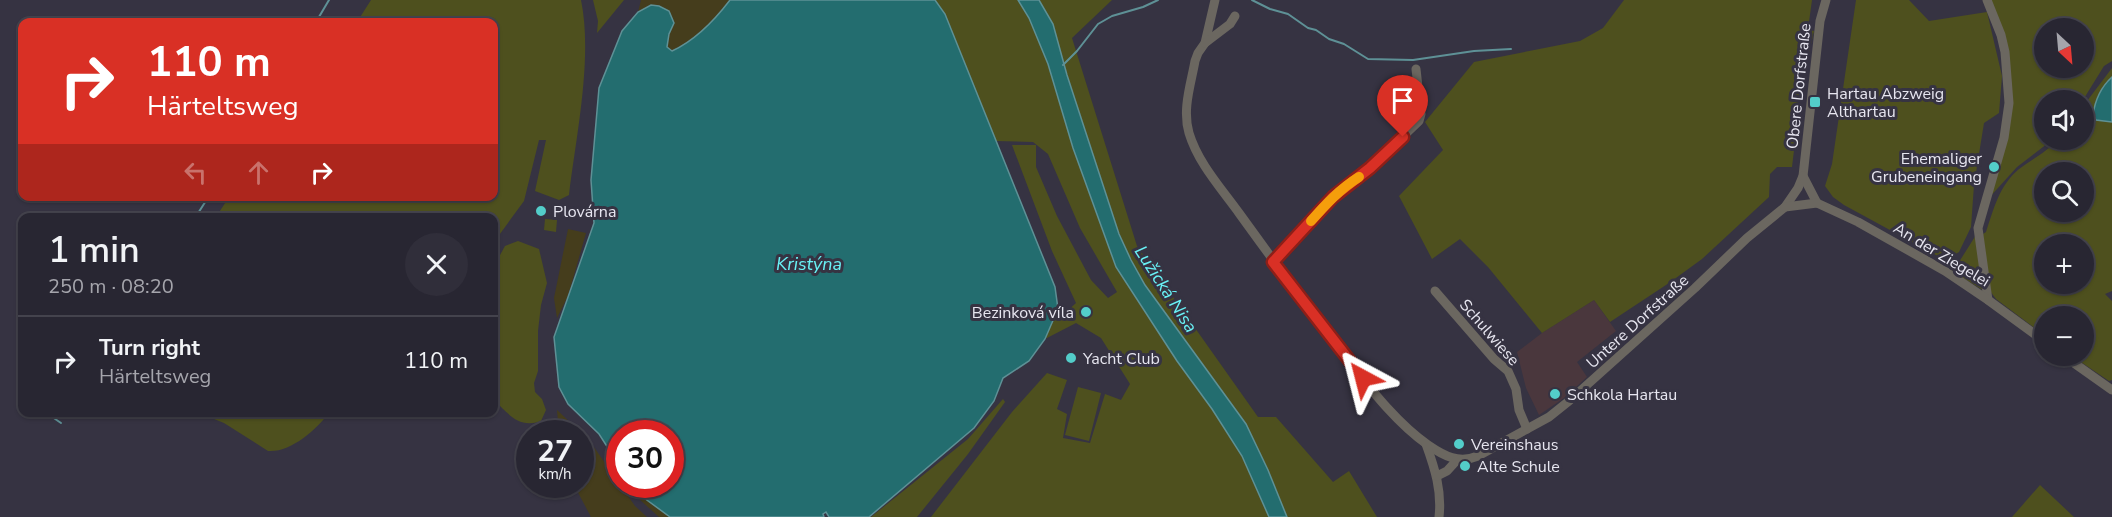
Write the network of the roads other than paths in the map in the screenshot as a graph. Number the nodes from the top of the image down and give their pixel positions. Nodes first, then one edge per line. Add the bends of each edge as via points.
1 (1215, 0) edge
2 (1826, 0) edge
3 (1986, 0) edge
4 (1235, 16) dead end
5 (1205, 43) junction
6 (1416, 69) dead end
7 (1803, 176) junction
8 (1817, 204) junction
9 (1785, 207) junction
10 (1273, 262) junction
11 (1435, 291) dead end
12 (1988, 300) junction
13 (2034, 334) edge
14 (2078, 366) edge
15 (2112, 390) edge
16 (1527, 429) junction
17 (1426, 444) junction
18 (1457, 460) junction
19 (1437, 476) junction
20 (1439, 517) edge

1 - 5 street
2 - 7 street, Obere Dorfstraße via 1820,21
3 - 12 street via 2005,52 2009,104 2004,138 1978,228
4 - 5 street
5 - 10 street via 1197,53 1187,103 1190,134 1213,178
6 - 10 street via 1419,121 1333,197
7 - 8 street
7 - 9 street
8 - 9 street, An der Ziegelei
8 - 12 street, An der Ziegelei via 1868,227
9 - 16 street, Untere Dorfstraße via 1569,401
10 - 17 street via 1374,393
11 - 16 street, Schulwiese via 1508,371
12 - 13 street, An der Ziegelei
14 - 15 street
16 - 18 street, Untere Dorfstraße via 1478,456
17 - 18 street
17 - 19 street
18 - 19 street
19 - 20 street

